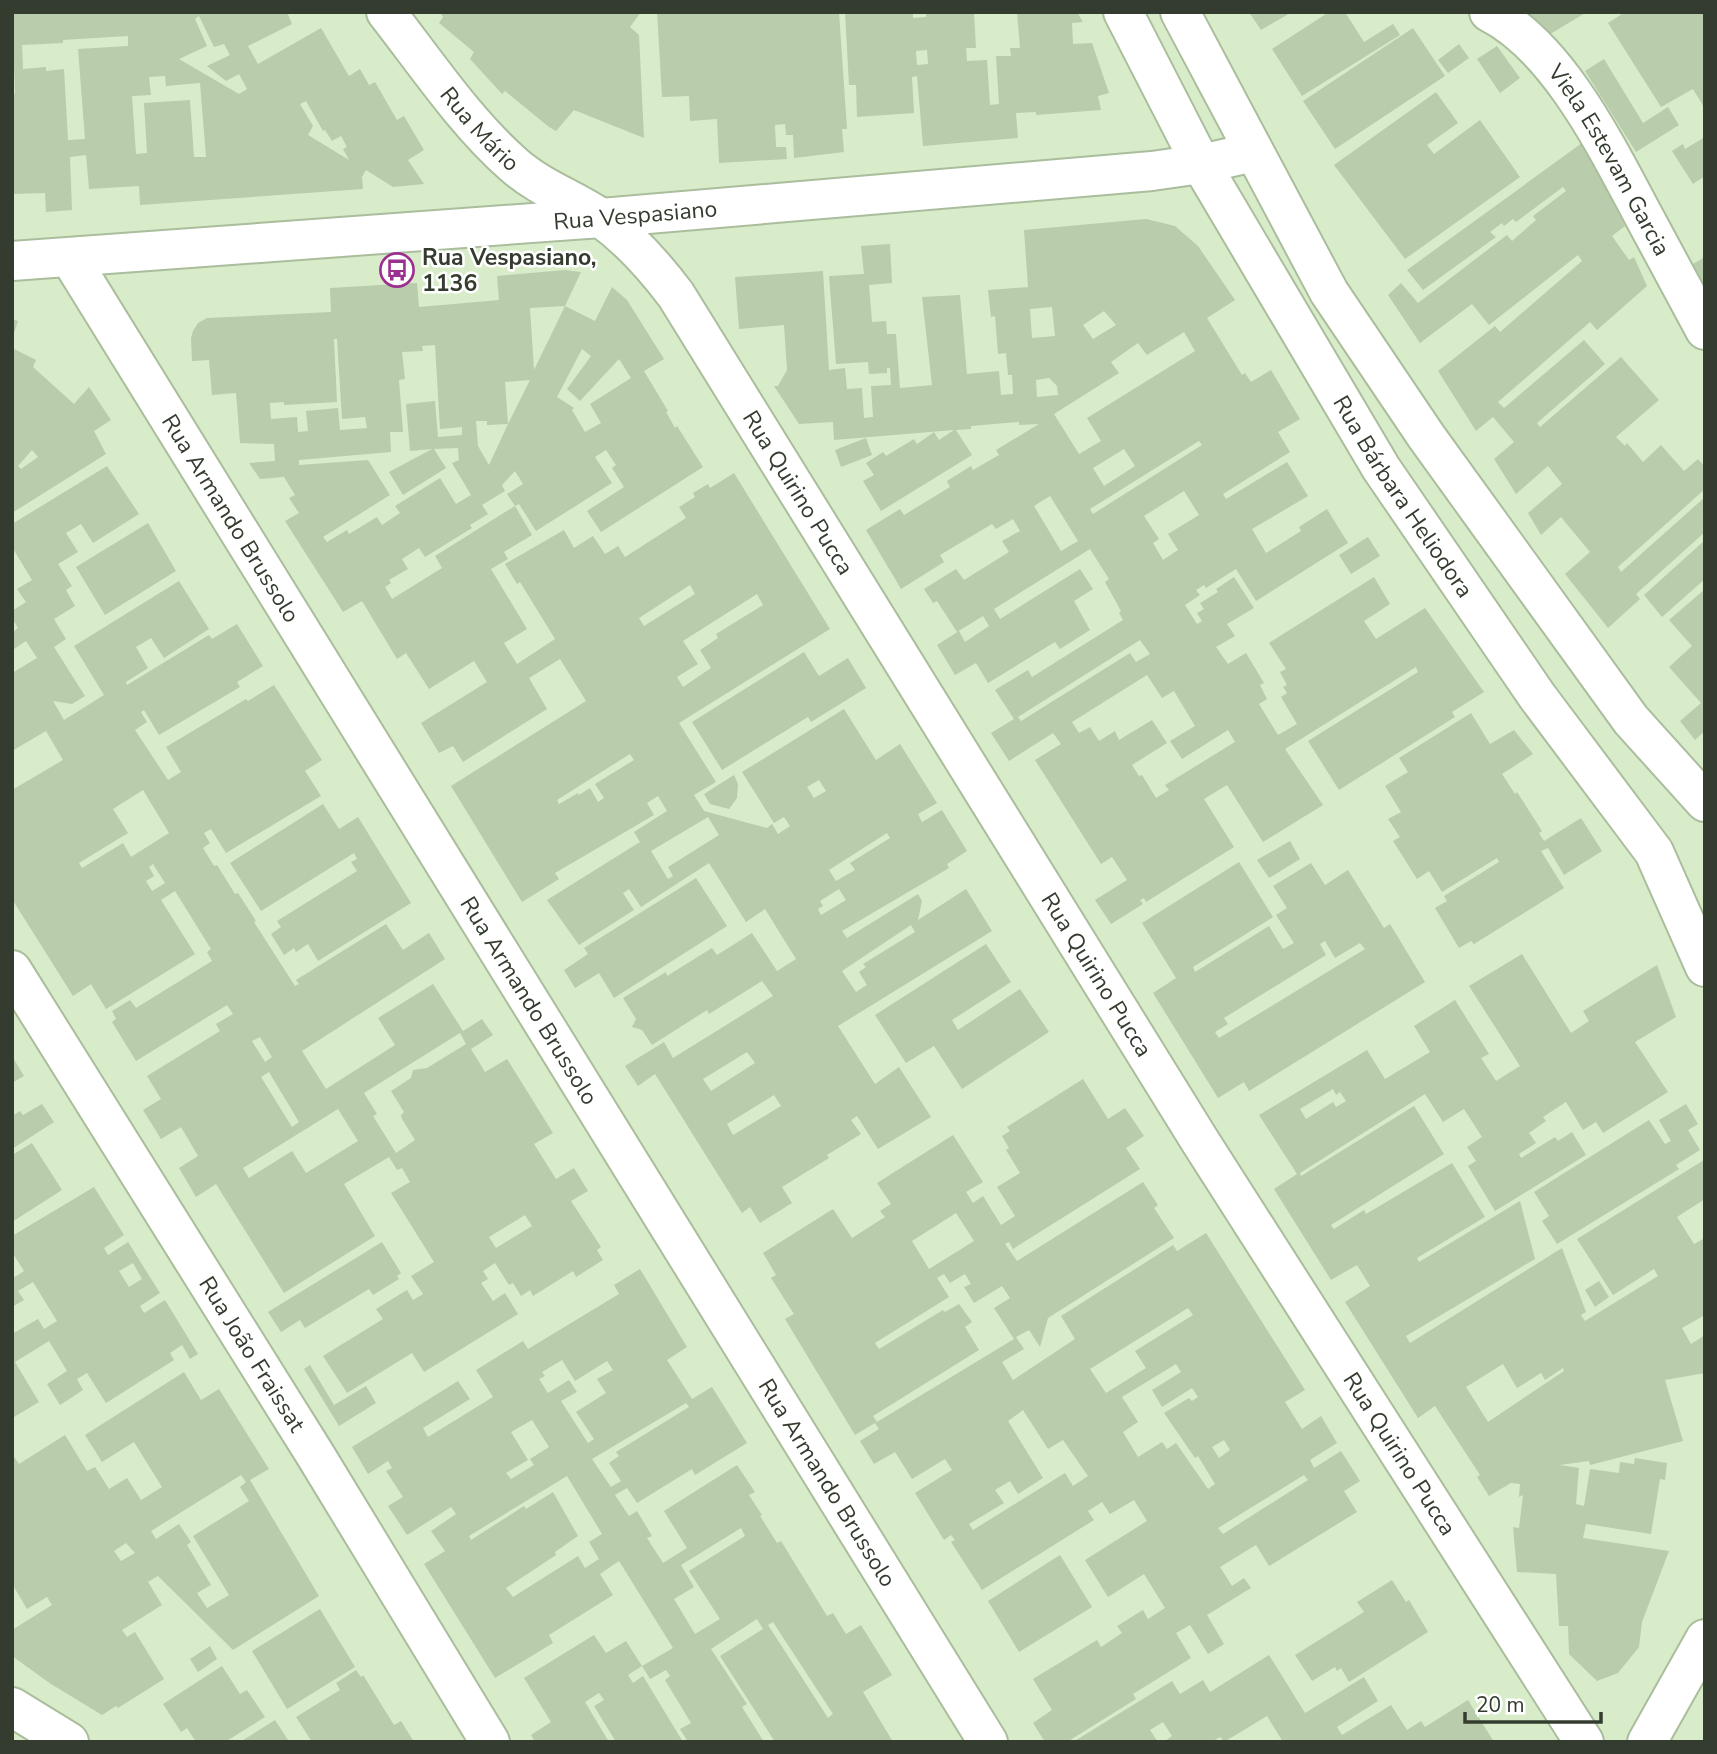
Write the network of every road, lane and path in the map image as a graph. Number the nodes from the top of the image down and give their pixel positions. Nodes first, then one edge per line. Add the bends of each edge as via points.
1 (386, 12) edge
2 (1123, 12) edge
3 (1180, 12) edge
4 (1489, 12) edge
5 (1254, 152) junction
6 (1201, 164) junction
7 (601, 218) junction
8 (70, 258) junction
9 (12, 261) edge
10 (1705, 330) edge
11 (1705, 802) edge
12 (1705, 967) edge
13 (12, 970) edge
14 (1705, 1639) edge
15 (12, 1707) edge
16 (69, 1742) edge
17 (489, 1742) edge
18 (988, 1742) edge
19 (1584, 1742) edge
20 (1647, 1742) edge

1 - 7 street, Rua Mário via 470,119 514,165
2 - 6 street, Rua Bárbara Heliodora
3 - 5 street
4 - 10 street, Viela Estevam Garcia via 1509,23 1563,80 1618,167
5 - 6 street, Rua Vespasiano
5 - 11 street via 1329,292 1426,436 1631,720
6 - 7 street, Rua Vespasiano
6 - 12 street, Rua Bárbara Heliodora via 1381,468 1537,696 1654,852
7 - 8 street, Rua Vespasiano
7 - 19 street, Rua Quirino Pucca via 656,267 676,295 1193,1130
8 - 9 street, Rua Vespasiano
8 - 18 street, Rua Armando Brussolo
13 - 17 street, Rua João Fraissat
14 - 20 street
15 - 16 street

